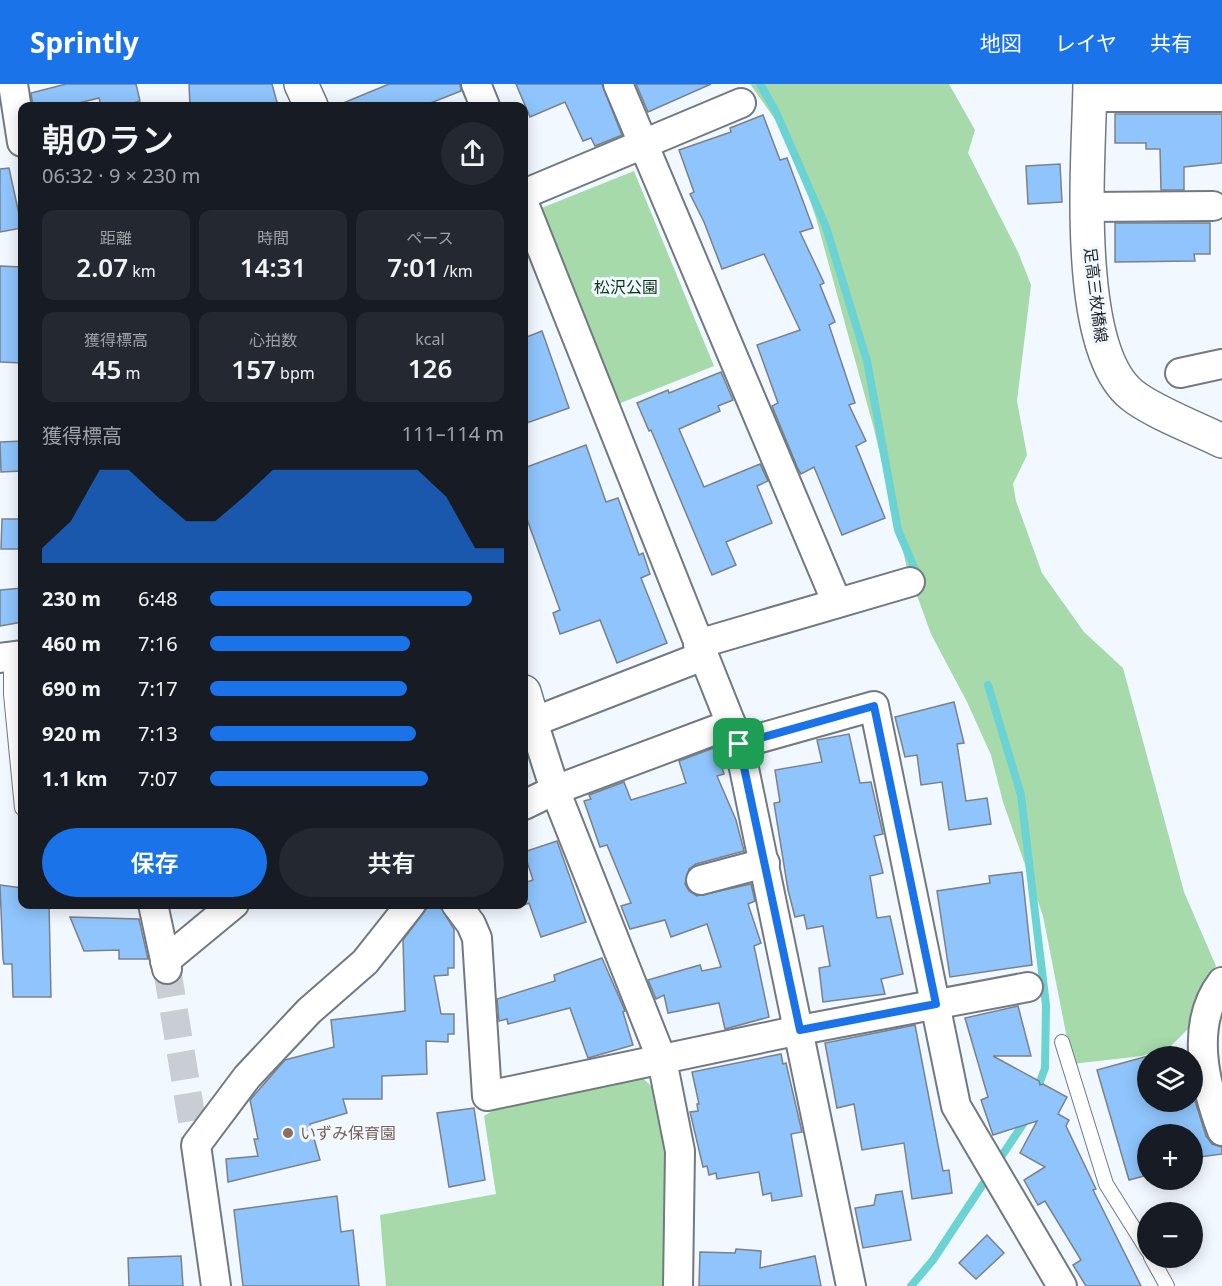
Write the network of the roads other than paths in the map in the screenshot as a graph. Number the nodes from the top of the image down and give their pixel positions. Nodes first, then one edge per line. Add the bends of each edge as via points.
1 (13, 84) edge
2 (301, 84) edge
3 (476, 84) edge
4 (618, 84) edge
5 (1090, 90) edge
6 (1222, 97) edge
7 (309, 102) edge
8 (483, 102) edge
9 (741, 103) dead end
10 (18, 116) edge
11 (643, 143) junction
12 (528, 192) edge
13 (1213, 206) dead end
14 (1088, 207) junction
15 (528, 214) edge
16 (1222, 363) edge
17 (1180, 373) dead end
18 (1222, 441) edge
19 (910, 582) dead end
20 (837, 603) junction
21 (701, 650) junction
22 (11, 657) edge
23 (528, 709) edge
24 (528, 712) edge
25 (735, 734) junction
26 (18, 767) edge
27 (555, 790) junction
28 (528, 803) edge
29 (765, 863) junction
30 (701, 880) dead end
31 (154, 909) edge
32 (228, 909) edge
33 (407, 909) edge
34 (460, 909) edge
35 (1222, 982) edge
36 (1028, 987) dead end
37 (936, 1004) junction
38 (800, 1030) junction
39 (1062, 1042) dead end
40 (662, 1060) junction
41 (1222, 1131) edge
42 (1137, 1233) edge
43 (1157, 1268) edge
44 (216, 1286) edge
45 (678, 1286) edge
46 (851, 1286) edge
47 (1062, 1286) edge
48 (1167, 1286) edge

1 - 10 street
2 - 7 main road
3 - 8 street
4 - 11 street
5 - 6 street
5 - 14 main road, 足高三枚橋線
9 - 11 street
11 - 12 street
11 - 20 street
13 - 14 street
14 - 18 main road, 足高三枚橋線 via 1092,288 1104,355 1131,395
15 - 21 street
16 - 17 street
19 - 20 street
20 - 21 street
21 - 23 street
21 - 25 street
22 - 26 lane
24 - 27 street
25 - 27 street
25 - 29 street
25 - 37 street via 874,706
27 - 28 street
27 - 40 street
29 - 30 street
29 - 38 street
31 - 32 street via 166,965
33 - 44 street via 365,962 309,1011 247,1077 196,1145
34 - 40 street via 477,938 487,1096
35 - 41 street via 1215,991 1204,1026 1203,1063
36 - 37 street
37 - 38 street
37 - 47 street via 956,1106
38 - 40 street
38 - 46 street
39 - 42 lane via 1106,1184
40 - 45 street via 680,1151
43 - 48 lane

